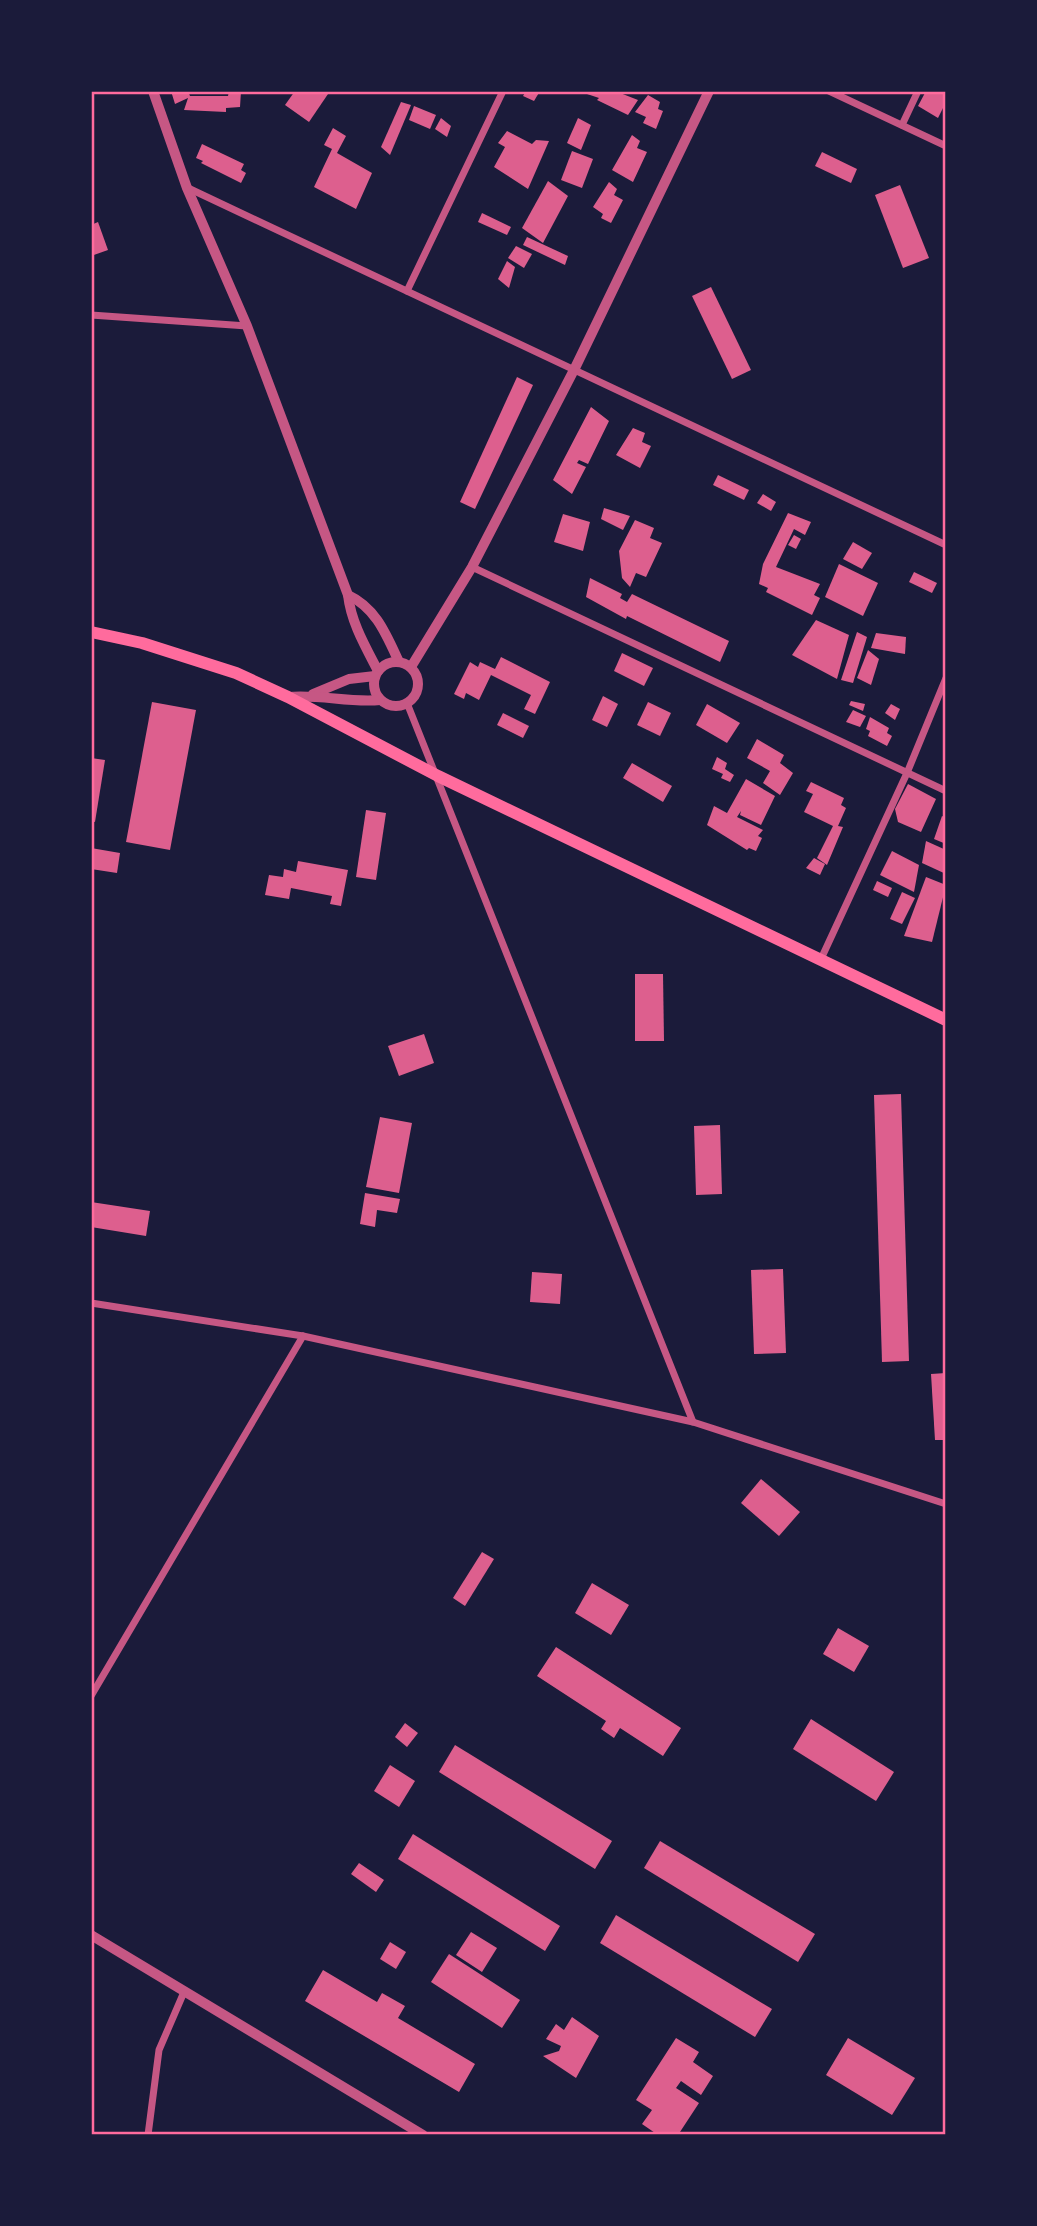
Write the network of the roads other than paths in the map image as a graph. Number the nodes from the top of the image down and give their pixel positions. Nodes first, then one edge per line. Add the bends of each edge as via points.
1 (152, 91) edge
2 (503, 91) edge
3 (709, 91) edge
4 (829, 91) edge
5 (918, 91) edge
6 (902, 125) junction
7 (946, 146) edge
8 (187, 188) junction
9 (407, 291) junction
10 (91, 315) edge
11 (247, 326) junction
12 (575, 368) junction
13 (946, 545) edge
14 (472, 567) junction
15 (348, 595) junction
16 (91, 632) edge
17 (399, 662) junction
18 (411, 667) junction
19 (376, 673) junction
20 (946, 678) edge
21 (310, 695) junction
22 (288, 697) junction
23 (380, 699) junction
24 (407, 703) junction
25 (907, 773) junction
26 (438, 776) junction
27 (946, 791) edge
28 (821, 959) junction
29 (946, 1020) edge
30 (91, 1303) edge
31 (303, 1336) junction
32 (693, 1422) junction
33 (946, 1504) edge
34 (91, 1696) edge
35 (91, 1935) edge
36 (184, 1992) junction
37 (148, 2135) edge
38 (423, 2135) edge

1 - 8 street
2 - 9 street
3 - 12 street
4 - 6 street
5 - 6 street
6 - 7 street
8 - 9 street
8 - 11 street
9 - 12 street
10 - 11 street
11 - 15 street
12 - 13 street
12 - 14 street
14 - 18 street
14 - 25 street
15 - 17 street via 365,603
15 - 19 street
16 - 22 main road via 224,670
17 - 18 street
17 - 19 street via 387,663
18 - 24 street via 418,684
19 - 21 street
19 - 23 street via 374,688
20 - 25 street
21 - 22 street
21 - 23 street via 356,702
22 - 26 main road
23 - 24 street via 395,706
24 - 26 street
25 - 27 street
25 - 28 street
26 - 28 main road
26 - 32 street
28 - 29 main road
30 - 31 street
31 - 32 street
31 - 34 street
32 - 33 street
35 - 36 street
36 - 37 street via 159,2050
36 - 38 street

